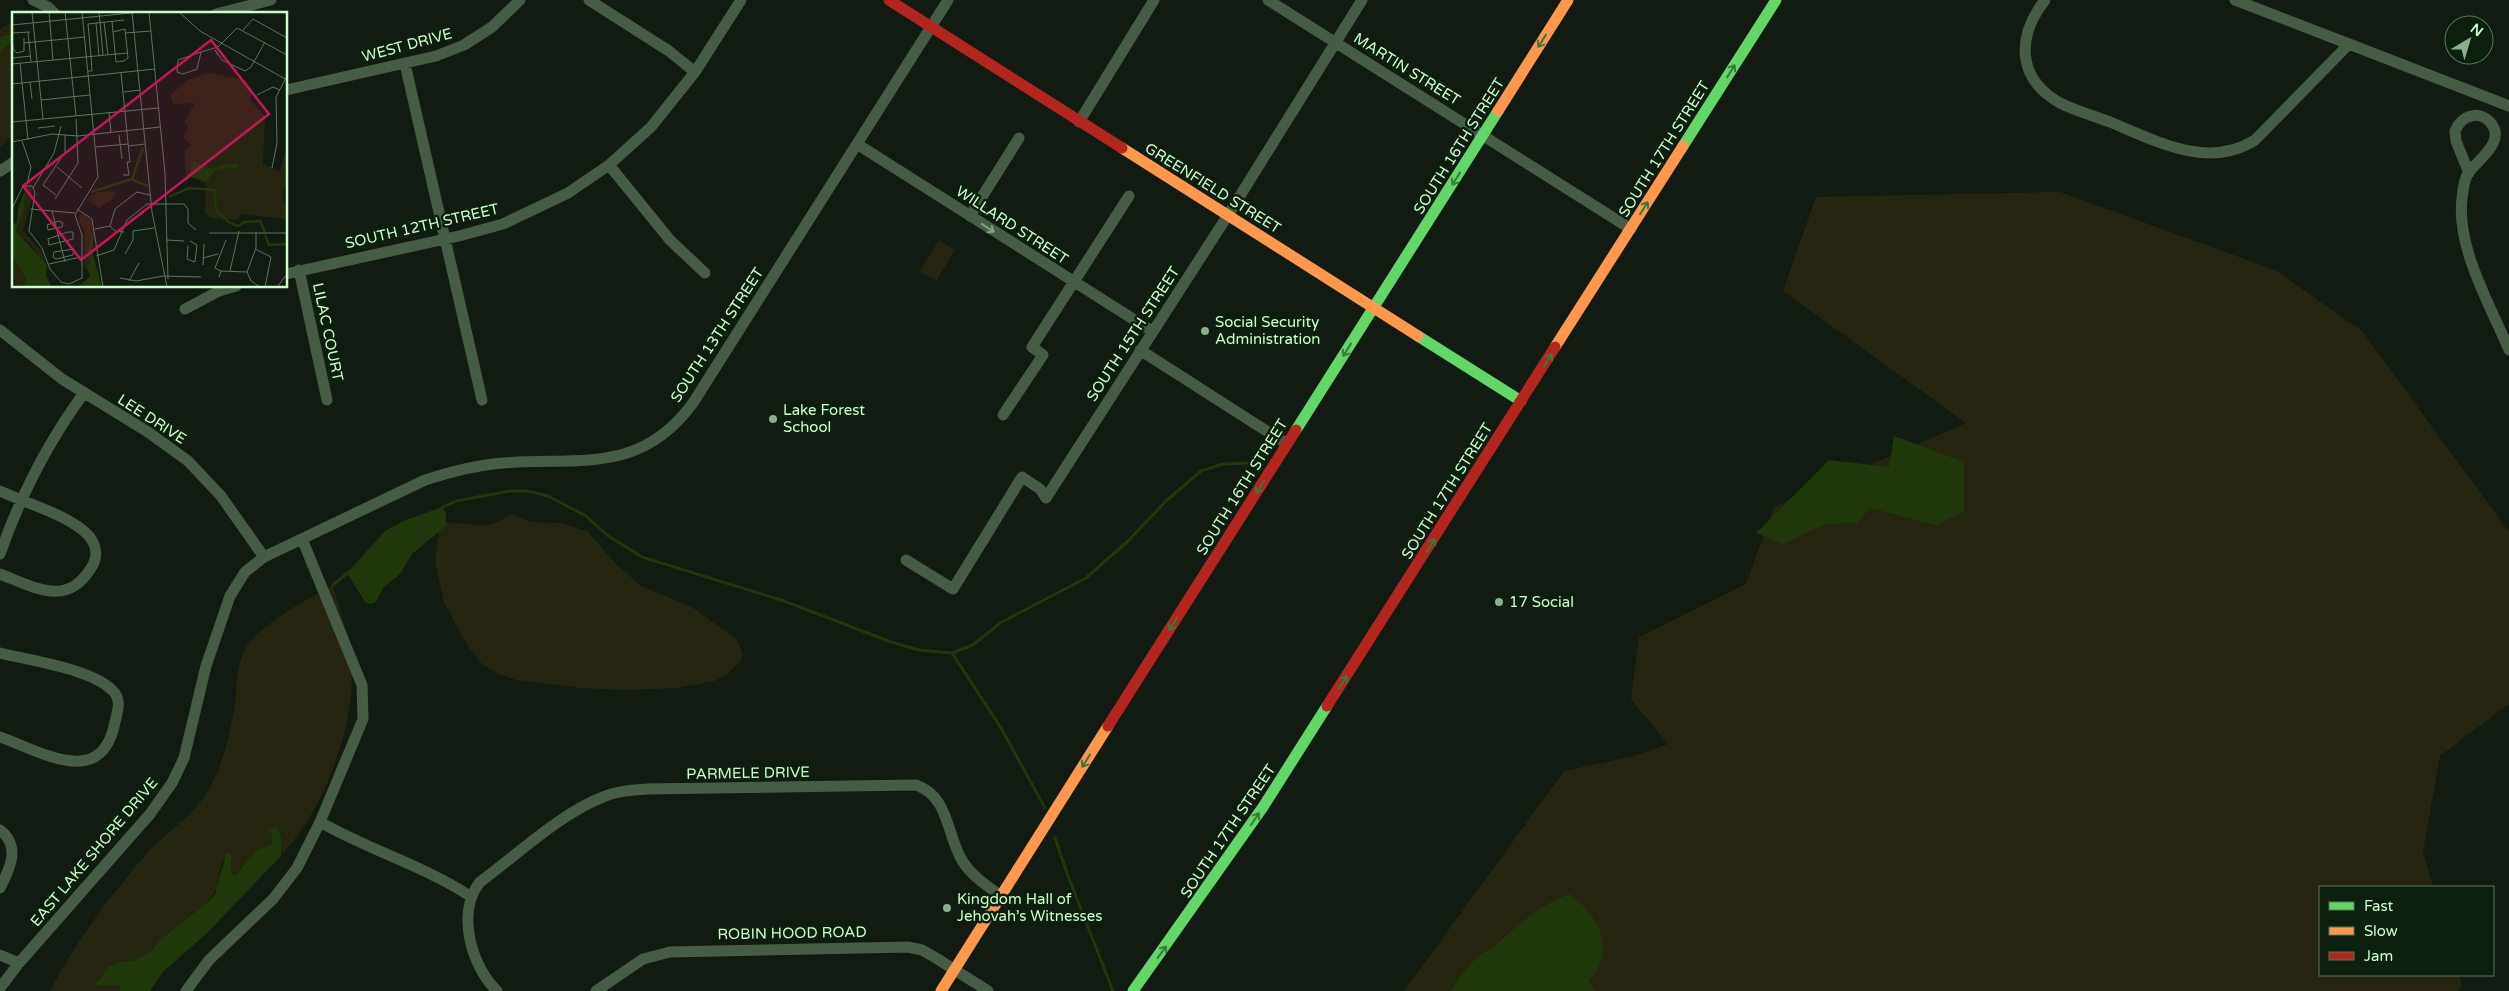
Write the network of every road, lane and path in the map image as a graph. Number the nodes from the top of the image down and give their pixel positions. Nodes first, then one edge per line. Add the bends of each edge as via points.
1 (33, 0) edge
2 (272, 0) edge
3 (520, 0) edge
4 (589, 0) edge
5 (741, 0) edge
6 (888, 0) edge
7 (948, 0) edge
8 (1154, 0) edge
9 (1268, 0) edge
10 (1362, 0) edge
11 (1568, 0) edge
12 (1776, 0) edge
13 (2045, 0) edge
14 (2234, 0) edge
15 (54, 7) edge
16 (224, 12) edge
17 (931, 27) junction
18 (1335, 42) junction
19 (2348, 44) junction
20 (405, 64) junction
21 (695, 72) junction
22 (288, 90) edge
23 (2509, 106) edge
24 (1079, 122) junction
25 (1484, 135) junction
26 (1019, 138) dead end
27 (857, 144) junction
28 (12, 163) edge
29 (609, 164) junction
30 (0, 171) edge
31 (2469, 173) junction
32 (1129, 196) dead end
33 (1228, 215) junction
34 (970, 216) junction
35 (1631, 229) junction
36 (445, 239) junction
37 (299, 270) junction
38 (288, 273) edge
39 (705, 273) dead end
40 (1075, 283) junction
41 (218, 288) edge
42 (1373, 308) junction
43 (185, 309) dead end
44 (0, 330) edge
45 (1152, 331) junction
46 (1140, 350) junction
47 (2509, 350) edge
48 (84, 393) junction
49 (327, 400) dead end
50 (482, 400) dead end
51 (1522, 401) junction
52 (1003, 415) dead end
53 (1287, 444) junction
54 (0, 491) edge
55 (22, 501) junction
56 (302, 539) junction
57 (0, 554) edge
58 (264, 556) junction
59 (906, 560) dead end
60 (0, 574) edge
61 (0, 653) edge
62 (0, 738) edge
63 (320, 822) junction
64 (0, 830) edge
65 (0, 888) edge
66 (470, 896) junction
67 (1001, 896) junction
68 (0, 955) edge
69 (19, 963) junction
70 (954, 970) junction
71 (0, 988) edge
72 (186, 991) edge
73 (497, 991) edge
74 (596, 991) edge
75 (940, 991) edge
76 (988, 991) edge
77 (1133, 991) edge

1 - 15 street
2 - 16 street
3 - 20 street, WEST DRIVE via 501,20 471,41 436,56
4 - 21 street via 669,51
5 - 21 street, SOUTH 12TH STREET
6 - 17 main road, GREENFIELD STREET
7 - 17 street, SOUTH 13TH STREET
8 - 24 street
9 - 18 street, MARTIN STREET
10 - 18 street, SOUTH 15TH STREET
11 -> 25 main road, SOUTH 16TH STREET
35 -> 12 main road, SOUTH 17TH STREET
13 - 19 street via 2032,20 2024,42 2027,66 2041,89 2066,106 2193,153 2236,150 2255,140
14 - 19 street
17 - 24 main road, GREENFIELD STREET
17 - 27 street, SOUTH 13TH STREET
18 - 25 street, MARTIN STREET
18 - 33 street, SOUTH 15TH STREET
19 - 23 street
20 - 22 street, WEST DRIVE
20 - 36 street
21 - 29 street, SOUTH 12TH STREET via 651,127
24 - 33 main road, GREENFIELD STREET
25 - 35 street, MARTIN STREET
25 -> 42 main road, SOUTH 16TH STREET
26 - 34 street
27 - 34 street, WILLARD STREET
27 - 56 street, SOUTH 13TH STREET via 693,403 677,423 655,441 633,452 602,459 505,462 449,472 416,484
28 - 30 street
29 - 36 street, SOUTH 12TH STREET via 568,193 536,210 502,224
29 - 39 street via 670,240
31 - 31 street via 2494,141 2494,129 2480,116 2464,119 2455,131
31 - 47 street via 2462,195 2462,232 2472,264
32 - 40 street
33 - 42 main road, GREENFIELD STREET
33 - 45 street, SOUTH 15TH STREET
34 -> 40 street, WILLARD STREET
51 -> 35 main road, SOUTH 17TH STREET
36 - 37 street, SOUTH 12TH STREET
36 - 50 street
37 - 38 street, SOUTH 12TH STREET
37 - 49 street, LILAC COURT
40 - 45 street, WILLARD STREET
40 - 52 street via 1032,347 1043,354
41 - 43 street
42 - 51 main road, GREENFIELD STREET
42 -> 53 main road, SOUTH 16TH STREET
44 - 48 street, LEE DRIVE via 37,361
45 - 46 street, SOUTH 15TH STREET
46 - 53 street
46 - 59 street, SOUTH 15TH STREET via 1046,498 1040,489 1022,477 954,589
48 - 55 street via 57,432
48 - 58 street, LEE DRIVE via 188,461 221,496
77 -> 51 main road, SOUTH 17TH STREET via 1263,807
53 -> 67 main road, SOUTH 16TH STREET
54 - 55 street
55 - 57 street
55 - 60 street via 82,529 95,547 95,560 82,582 65,592 39,588
56 - 58 street, EAST LAKE SHORE DRIVE
56 - 63 street via 357,670 364,697 363,718
58 - 69 street, EAST LAKE SHORE DRIVE via 245,572 230,596 206,666 184,758 172,783 150,814
61 - 62 street via 98,680 116,695 118,706 108,743 94,758 86,761 56,758
63 - 66 street
63 - 72 street via 309,847 285,885 226,941
64 - 65 street via 8,838 13,852
66 - 67 street, PARMELE DRIVE via 480,882 563,819 584,805 619,792 889,784 916,785 934,795 964,863
66 - 73 street via 473,953 483,975
67 - 70 main road, SOUTH 16TH STREET
68 - 69 street
69 - 71 street, EAST LAKE SHORE DRIVE
70 - 74 street, ROBIN HOOD ROAD via 922,950 908,947 670,952 643,959
70 - 75 main road, SOUTH 16TH STREET
70 - 76 street, ROBIN HOOD ROAD

